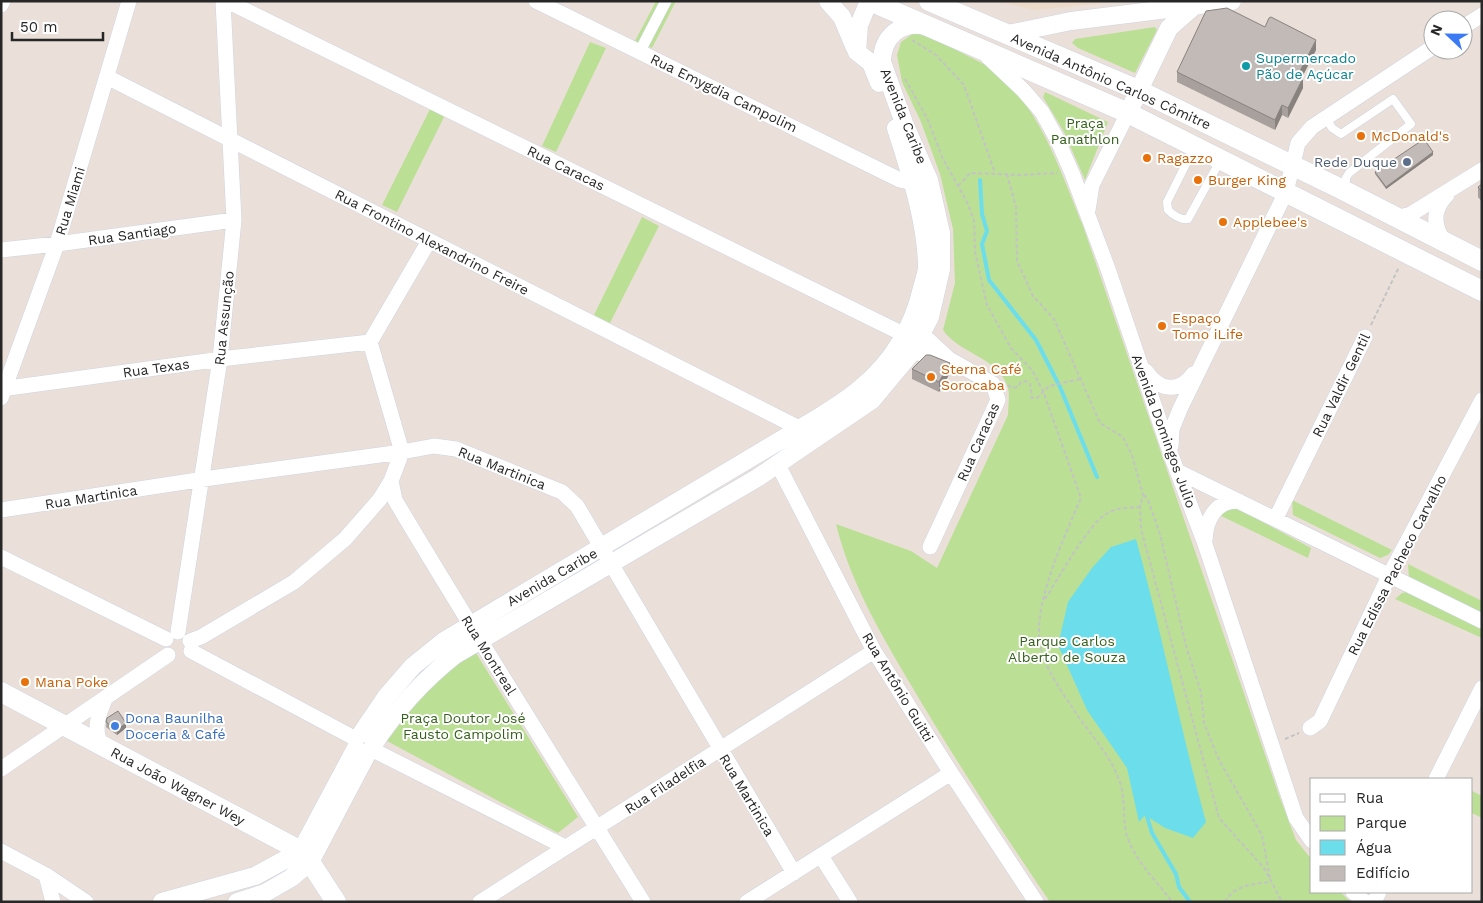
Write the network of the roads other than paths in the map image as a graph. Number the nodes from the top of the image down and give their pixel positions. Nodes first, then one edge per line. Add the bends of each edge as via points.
1 (3, 1) edge
2 (129, 1) edge
3 (223, 1) edge
4 (227, 1) edge
5 (536, 1) edge
6 (666, 1) edge
7 (828, 1) edge
8 (870, 1) edge
9 (905, 1) edge
10 (929, 1) edge
11 (1232, 1) edge
12 (1196, 4) edge
13 (1, 5) edge
14 (929, 26) junction
15 (1008, 34) junction
16 (974, 47) junction
17 (640, 52) junction
18 (857, 52) junction
19 (1423, 54) edge
20 (107, 77) junction
21 (1138, 90) junction
22 (1128, 113) junction
23 (1326, 118) junction
24 (231, 140) junction
25 (1195, 146) junction
26 (1221, 159) junction
27 (1291, 164) junction
28 (1482, 170) edge
29 (921, 181) junction
30 (1286, 192) junction
31 (1347, 192) junction
32 (1449, 192) junction
33 (1423, 207) junction
34 (1088, 214) junction
35 (1397, 218) junction
36 (234, 220) junction
37 (1435, 223) junction
38 (430, 241) junction
39 (1445, 243) junction
40 (57, 244) junction
41 (1, 250) edge
42 (1482, 261) edge
43 (1482, 291) edge
44 (1365, 337) road end
45 (913, 340) junction
46 (370, 342) junction
47 (1209, 351) junction
48 (220, 360) junction
49 (1138, 360) junction
50 (2, 392) edge
51 (1482, 400) edge
52 (793, 439) junction
53 (767, 448) junction
54 (402, 452) junction
55 (1172, 455) junction
56 (776, 464) junction
57 (1179, 472) junction
58 (201, 480) junction
59 (391, 481) junction
60 (1239, 501) junction
61 (1, 510) edge
62 (1276, 518) junction
63 (1204, 541) junction
64 (930, 547) dead end
65 (601, 548) junction
66 (1, 557) edge
67 (611, 564) junction
68 (1390, 574) junction
69 (1482, 620) edge
70 (469, 625) junction
71 (181, 641) junction
72 (479, 641) junction
73 (874, 651) junction
74 (168, 655) junction
75 (1482, 688) edge
76 (1, 692) edge
77 (106, 697) junction
78 (64, 726) junction
79 (1310, 728) road end
80 (364, 745) junction
81 (102, 746) junction
82 (720, 749) junction
83 (1, 769) edge
84 (951, 773) junction
85 (1437, 778) edge
86 (598, 827) junction
87 (1310, 838) edge
88 (566, 847) junction
89 (1, 851) edge
90 (821, 856) junction
91 (305, 857) junction
92 (794, 873) junction
93 (46, 875) junction
94 (1354, 893) edge
95 (53, 902) edge
96 (86, 902) edge
97 (162, 902) edge
98 (237, 902) edge
99 (336, 902) edge
100 (480, 902) edge
101 (643, 902) edge
102 (747, 902) edge
103 (850, 902) edge
104 (1036, 902) edge
105 (1365, 902) edge

1 - 13 street
2 - 20 street, Rua Miami
3 - 24 street, Rua Assunção
4 - 45 street, Rua Caracas
5 - 17 street, Rua Emygdia Campolim
6 - 17 street
7 - 18 street, Avenida Caribe via 842,18
8 - 14 main road, Avenida Antônio Carlos Cômitre
8 - 18 street via 859,25
9 - 15 main road via 970,30
10 - 15 main road, Avenida Antônio Carlos Cômitre
11 - 12 street
12 - 15 street via 1071,21
12 - 21 street via 1169,28
14 - 16 main road, Avenida Antônio Carlos Cômitre
14 - 29 street, Avenida Caribe via 908,24 896,30 882,52 882,62
15 - 21 main road, Avenida Antônio Carlos Cômitre
16 - 22 main road, Avenida Antônio Carlos Cômitre
16 - 34 street, Avenida Domingos Julio via 1003,70 1042,112 1057,139
17 - 29 street, Rua Emygdia Campolim via 900,180
18 - 29 street, Avenida Caribe via 871,63
19 - 23 street
20 - 24 street, Rua Frontino Alexandrino Freire
20 - 40 street, Rua Miami
21 - 22 street
21 - 27 main road, Avenida Antônio Carlos Cômitre
22 - 25 main road, Avenida Antônio Carlos Cômitre
22 - 34 street via 1092,185
23 - 27 street via 1302,137
23 - 31 lane via 1341,134 1392,99 1411,124 1349,173 1345,183
24 - 36 street, Rua Assunção
24 - 38 street, Rua Frontino Alexandrino Freire
25 - 26 main road, Avenida Antônio Carlos Cômitre
25 - 26 lane via 1167,202 1168,210 1182,220 1188,219
26 - 30 main road, Avenida Antônio Carlos Cômitre
27 - 30 street
27 - 31 main road, Avenida Antônio Carlos Cômitre
28 - 32 street
29 - 45 street, Avenida Caribe via 927,268
30 - 43 main road, Avenida Antônio Carlos Cômitre
30 - 47 street
31 - 35 main road, Avenida Antônio Carlos Cômitre
32 - 33 street
32 - 37 street via 1441,200
33 - 35 street
33 - 37 street
34 - 49 street, Avenida Domingos Julio
35 - 39 main road, Avenida Antônio Carlos Cômitre
36 - 40 street, Rua Santiago
36 - 48 street, Rua Assunção
37 - 39 street
38 - 46 street
38 - 52 street, Rua Frontino Alexandrino Freire via 758,407
39 - 42 main road, Avenida Antônio Carlos Cômitre
40 - 41 street, Rua Santiago
40 - 50 street, Rua Miami
44 - 62 street, Rua Valdir Gentil
45 - 52 street, Avenida Caribe via 861,388
45 - 52 street, Avenida Caribe via 872,400
45 - 64 street, Rua Caracas via 993,384 998,400
46 - 48 street, Rua Texas
46 - 54 street
47 - 49 street via 1191,378 1176,388 1158,385
47 - 55 street via 1172,429
48 - 50 street, Rua Texas
48 - 58 street, Rua Assunção
49 - 55 street, Avenida Domingos Julio
51 - 68 street, Rua Edissa Pacheco Carvalho
52 - 53 street, Avenida Caribe
52 - 56 street, Avenida Caribe
53 - 56 street via 767,460
53 - 65 street, Avenida Caribe
54 - 58 street, Rua Martinica
54 - 59 street
54 - 65 street, Rua Martinica via 434,446 456,449 562,492 576,506
55 - 57 street, Avenida Domingos Julio
56 - 67 street, Avenida Caribe
56 - 73 street, Rua Antônio Guitti
57 - 60 street
57 - 63 street, Avenida Domingos Julio
58 - 61 street, Rua Martinica
58 - 71 street, Rua Assunção
59 - 70 street, Rua Montreal via 395,500
59 - 71 street via 380,499 345,539 294,582 201,637
60 - 62 street
60 - 63 street via 1224,503 1212,513
62 - 68 street
63 - 87 street, Avenida Domingos Julio via 1296,818
65 - 67 street, Rua Martinica
65 - 70 street, Avenida Caribe
66 - 71 street
67 - 72 street, Avenida Caribe
67 - 82 street, Rua Martinica
68 - 69 street
68 - 79 street, Rua Edissa Pacheco Carvalho via 1320,721
70 - 72 street, Rua Montreal
70 - 80 street, Avenida Caribe via 413,666 386,697
71 - 74 street, Rua Assunção via 165,648
71 - 74 street via 181,659
71 - 80 street
72 - 80 street, Avenida Caribe via 426,678
72 - 86 street, Rua Montreal
73 - 82 street, Rua Filadelfia
73 - 84 street, Rua Antônio Guitti
74 - 77 street
75 - 85 street
76 - 78 main road, Rua João Wagner Wey
77 - 78 street
77 - 81 street via 97,723 97,738
78 - 81 main road, Rua João Wagner Wey
78 - 83 street
80 - 88 street
80 - 91 street, Avenida Caribe
81 - 91 main road, Rua João Wagner Wey
82 - 86 street, Rua Filadelfia
82 - 92 street, Rua Martinica
84 - 90 street
84 - 104 street, Rua Antônio Guitti
86 - 88 street, Rua Filadelfia
86 - 101 street, Rua Montreal
88 - 100 street, Rua Filadelfia
89 - 93 street
90 - 92 street
90 - 103 street
91 - 97 street via 255,876
91 - 98 street, Avenida Caribe via 291,878 265,894
91 - 99 main road, Rua João Wagner Wey
92 - 102 street
93 - 95 street
93 - 96 street
94 - 105 street

